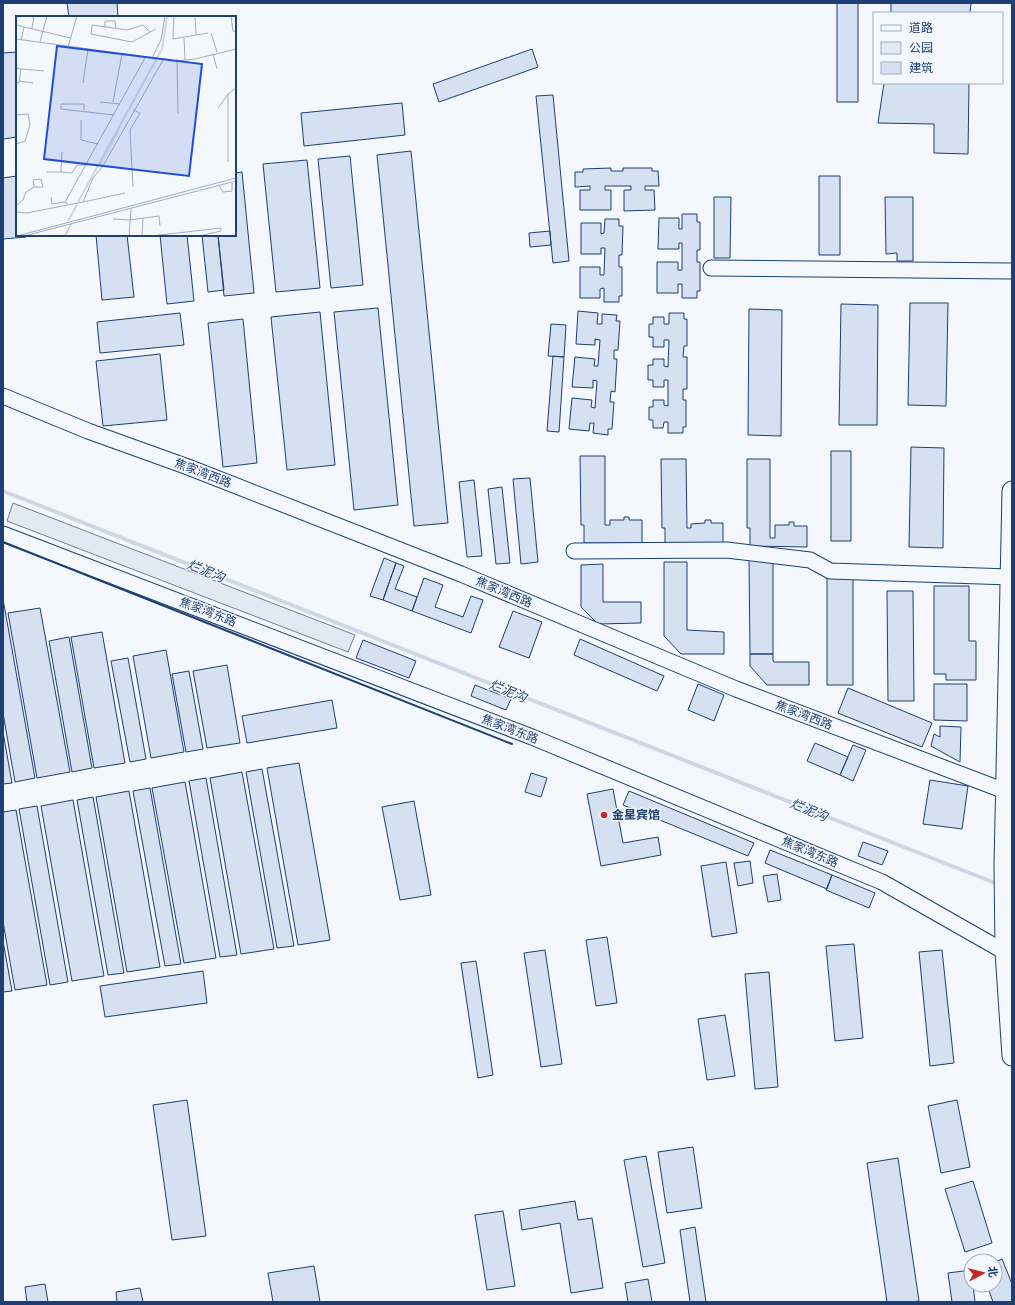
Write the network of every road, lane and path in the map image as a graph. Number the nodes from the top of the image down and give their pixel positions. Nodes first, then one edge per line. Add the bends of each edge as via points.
1 (711, 268) dead end
2 (1012, 271) edge
3 (3, 396) edge
4 (1012, 491) edge
5 (3, 534) edge
6 (574, 551) dead end
7 (1010, 577) junction
8 (1005, 791) junction
9 (1008, 846) edge
10 (1005, 952) junction
11 (1012, 1056) edge

1 - 2 street
3 - 8 street, 焦家湾西路 via 461,574 736,689
4 - 7 main road
5 - 10 street, 焦家湾东路 via 532,737 882,882
6 - 7 street via 727,550 810,560 830,572
7 - 8 main road
8 - 9 main road
9 - 10 main road via 1004,865
10 - 11 main road

